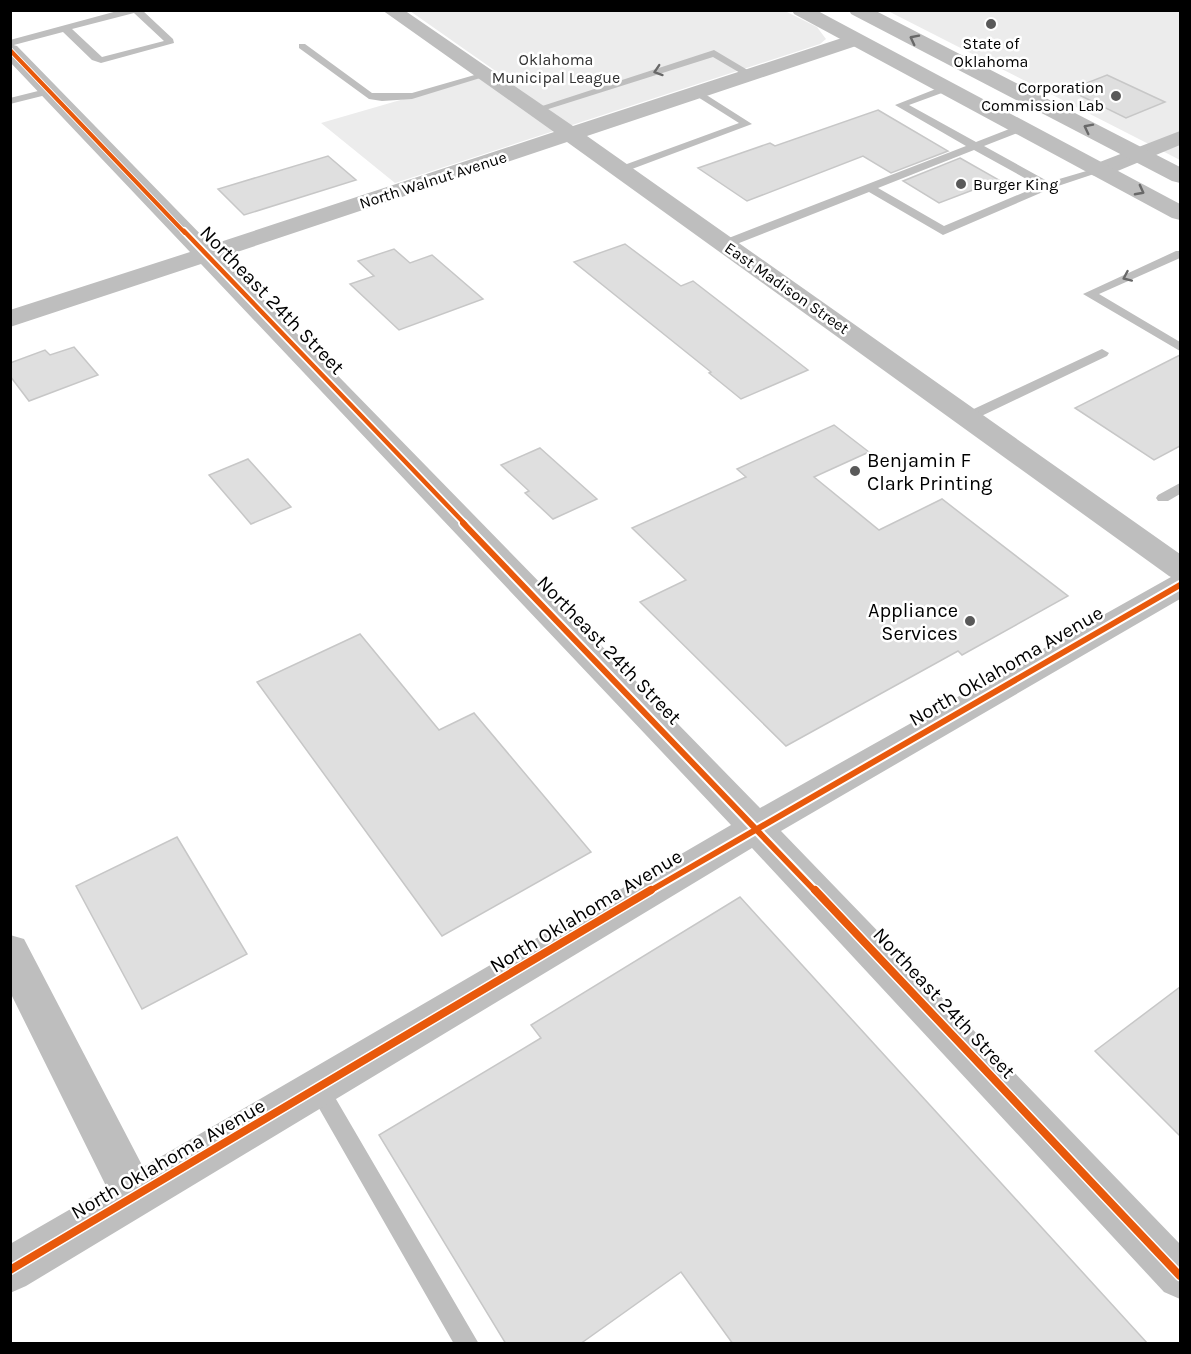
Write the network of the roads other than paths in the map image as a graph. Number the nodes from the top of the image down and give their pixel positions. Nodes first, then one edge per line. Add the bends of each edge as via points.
1 (135, 10) edge
2 (391, 10) edge
3 (801, 10) edge
4 (858, 10) edge
5 (65, 28) junction
6 (855, 40) junction
7 (10, 43) edge
8 (302, 46) dead end
9 (10, 50) edge
10 (485, 75) junction
11 (751, 75) junction
12 (946, 88) junction
13 (50, 91) junction
14 (697, 92) junction
15 (10, 101) edge
16 (535, 110) junction
17 (1021, 128) junction
18 (570, 134) junction
19 (1180, 138) edge
20 (975, 146) junction
21 (1140, 155) junction
22 (620, 170) junction
23 (1100, 170) junction
24 (1180, 176) edge
25 (1048, 186) junction
26 (869, 188) junction
27 (1180, 213) edge
28 (725, 244) junction
29 (1180, 254) edge
30 (206, 255) junction
31 (10, 319) edge
32 (1180, 347) edge
33 (1102, 352) dead end
34 (968, 417) junction
35 (1180, 488) edge
36 (1163, 498) dead end
37 (1180, 569) edge
38 (1180, 585) edge
39 (756, 828) junction
40 (10, 951) edge
41 (319, 1089) junction
42 (135, 1197) junction
43 (10, 1270) edge
44 (1180, 1276) edge
45 (467, 1344) edge

1 - 5 lane
1 - 5 lane via 169,43 101,60
2 - 10 street, East Madison Street
3 - 6 street
21 -> 4 street
5 - 7 lane
6 - 11 street, North Walnut Avenue
6 - 12 street
8 - 10 lane via 369,96 382,99 398,99
9 - 13 street, Northeast 24th Street
10 - 16 street, East Madison Street
11 - 14 street, North Walnut Avenue
11 -> 16 lane via 714,53
12 - 17 street
12 - 20 lane via 900,105
13 - 15 lane
13 - 30 street, Northeast 24th Street
14 - 18 street, North Walnut Avenue
14 - 22 lane via 747,124
16 - 18 street, East Madison Street
17 - 20 lane
17 - 23 street
18 - 22 street, East Madison Street
18 - 30 street, North Walnut Avenue
19 - 21 street
20 - 25 lane
20 - 26 lane
21 - 23 street
21 - 24 street
22 - 28 street, East Madison Street
23 - 25 lane
23 -> 27 street
25 - 26 lane via 943,231
26 - 28 lane
28 - 34 street, East Madison Street
29 -> 32 lane via 1089,294
30 - 31 street, North Walnut Avenue
30 - 39 street, Northeast 24th Street
33 - 34 lane
34 - 37 street, East Madison Street
35 - 36 lane
38 - 39 street, North Oklahoma Avenue
39 - 41 street, North Oklahoma Avenue
39 - 44 street, Northeast 24th Street
40 - 42 street
41 - 42 street, North Oklahoma Avenue
41 - 45 lane
42 - 43 street, North Oklahoma Avenue

